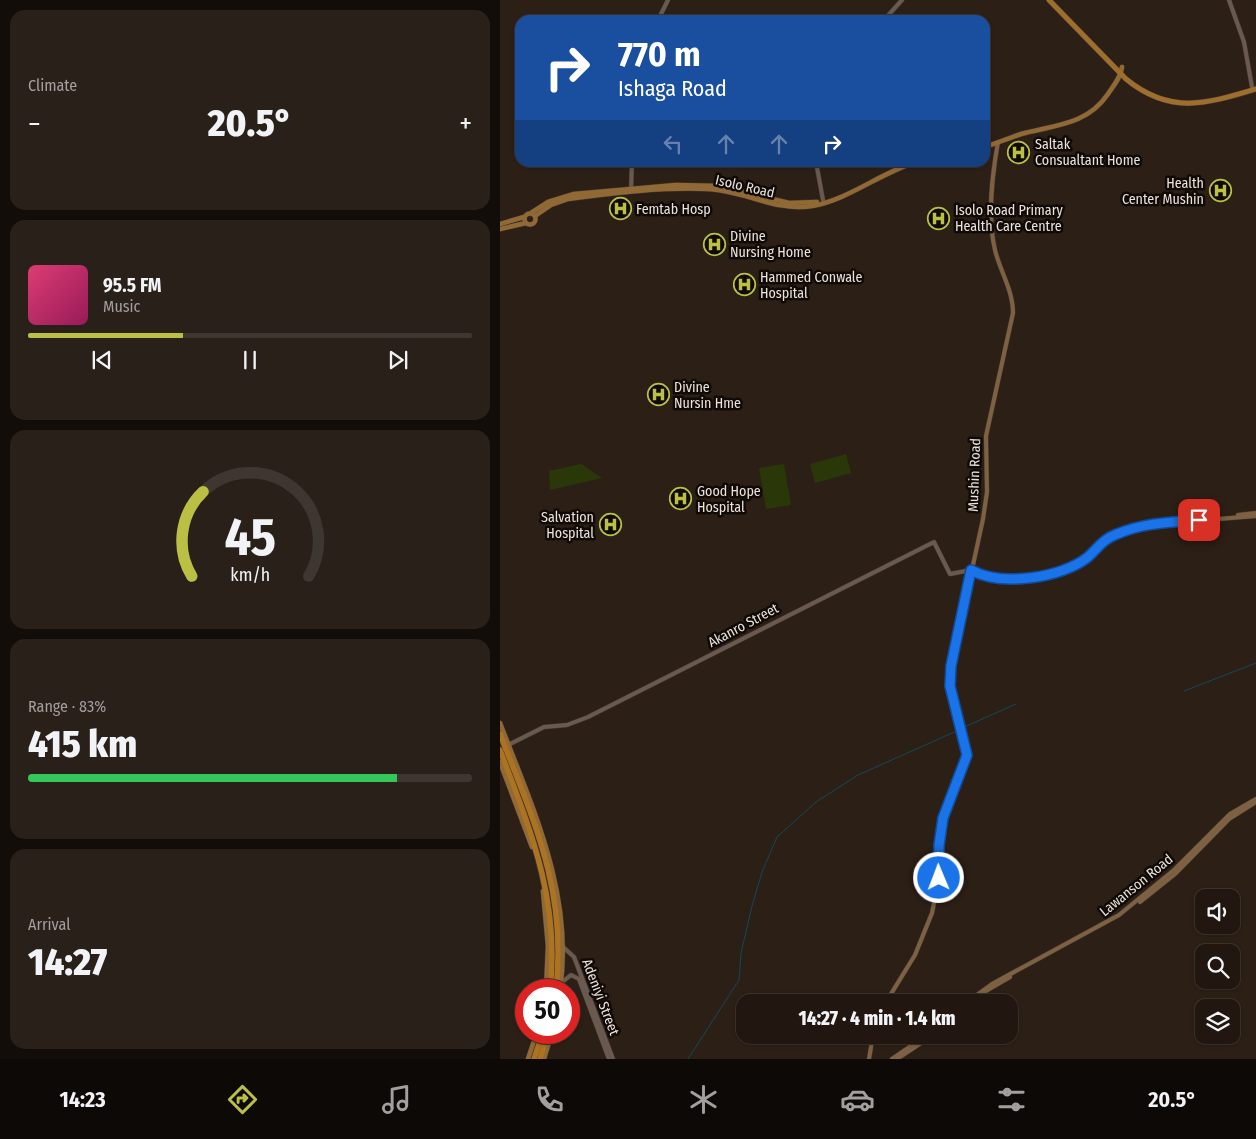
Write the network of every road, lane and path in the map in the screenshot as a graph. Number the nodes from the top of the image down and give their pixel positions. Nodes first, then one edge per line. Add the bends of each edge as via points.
1 (668, 0) edge
2 (902, 0) edge
3 (1049, 0) edge
4 (1053, 0) edge
5 (1229, 0) edge
6 (660, 15) edge
7 (888, 15) edge
8 (1120, 71) junction
9 (1255, 87) edge
10 (998, 142) junction
11 (990, 144) edge
12 (990, 144) edge
13 (632, 167) edge
14 (817, 167) edge
15 (898, 167) edge
16 (903, 167) edge
17 (856, 187) junction
18 (631, 190) junction
19 (823, 200) junction
20 (767, 201) junction
21 (533, 215) junction
22 (524, 217) junction
23 (526, 223) junction
24 (500, 224) edge
25 (500, 229) edge
26 (1256, 515) edge
27 (973, 570) junction
28 (500, 723) edge
29 (500, 734) edge
30 (508, 745) junction
31 (500, 750) edge
32 (500, 762) edge
33 (1256, 800) edge
34 (562, 946) junction
35 (546, 979) edge
36 (550, 979) edge
37 (556, 979) edge
38 (561, 979) edge
39 (566, 979) edge
40 (579, 979) edge
41 (580, 982) edge
42 (891, 994) edge
43 (982, 994) edge
44 (533, 1044) edge
45 (539, 1044) edge
46 (544, 1044) edge
47 (548, 1044) edge
48 (872, 1044) edge
49 (914, 1044) edge
50 (919, 1044) edge
51 (528, 1059) edge
52 (534, 1059) edge
53 (540, 1059) edge
54 (544, 1059) edge
55 (611, 1059) edge
56 (869, 1059) edge
57 (892, 1059) edge
58 (897, 1059) edge

1 - 6 street
2 - 7 street
3 - 8 highway
4 - 8 highway
5 - 9 street
8 - 9 highway via 1149,93 1178,101 1204,101
8 - 10 main road via 1098,108 1084,118
8 - 11 main road via 1096,107 1083,116 1013,134
10 - 12 main road
10 - 27 main road, Mushin Road via 991,195 992,234 1013,313 989,420 985,510
13 - 18 street
14 - 19 street
15 - 17 main road, Isolo Road
16 - 17 main road, Isolo Road
17 - 19 main road, Isolo Road
17 - 20 main road, Isolo Road via 812,206 785,206
18 - 20 main road, Isolo Road via 708,185
18 - 21 main road, Isolo Road via 559,201
19 - 20 main road, Isolo Road
21 - 22 main road
21 - 23 main road via 533,223
22 - 23 main road
22 - 24 main road
23 - 25 main road
26 - 27 main road via 1143,523 1106,537 1084,558 1046,574 1016,578
27 - 30 street, Akanro Street via 950,574 934,542 582,720 544,727
27 - 42 main road, Mushin Road via 951,666 950,692 967,755 941,828 939,878 932,913 915,955
28 - 30 main road
29 - 37 highway via 551,876 558,931
30 - 34 main road via 550,856 560,903
31 - 36 highway via 546,882 552,935
32 - 35 main road via 534,852 541,880 548,946
33 - 43 main road, Lawanson Road via 1229,819 1175,874 1124,914
34 - 38 main road
34 - 55 street, Adeniyi Street via 571,953 577,965
39 - 40 street, Adeniyi Street via 570,975
41 - 55 street, Adeniyi Street
44 - 51 main road
45 - 52 highway
46 - 53 highway
47 - 54 main road
48 - 56 main road
49 - 57 main road
50 - 58 main road

